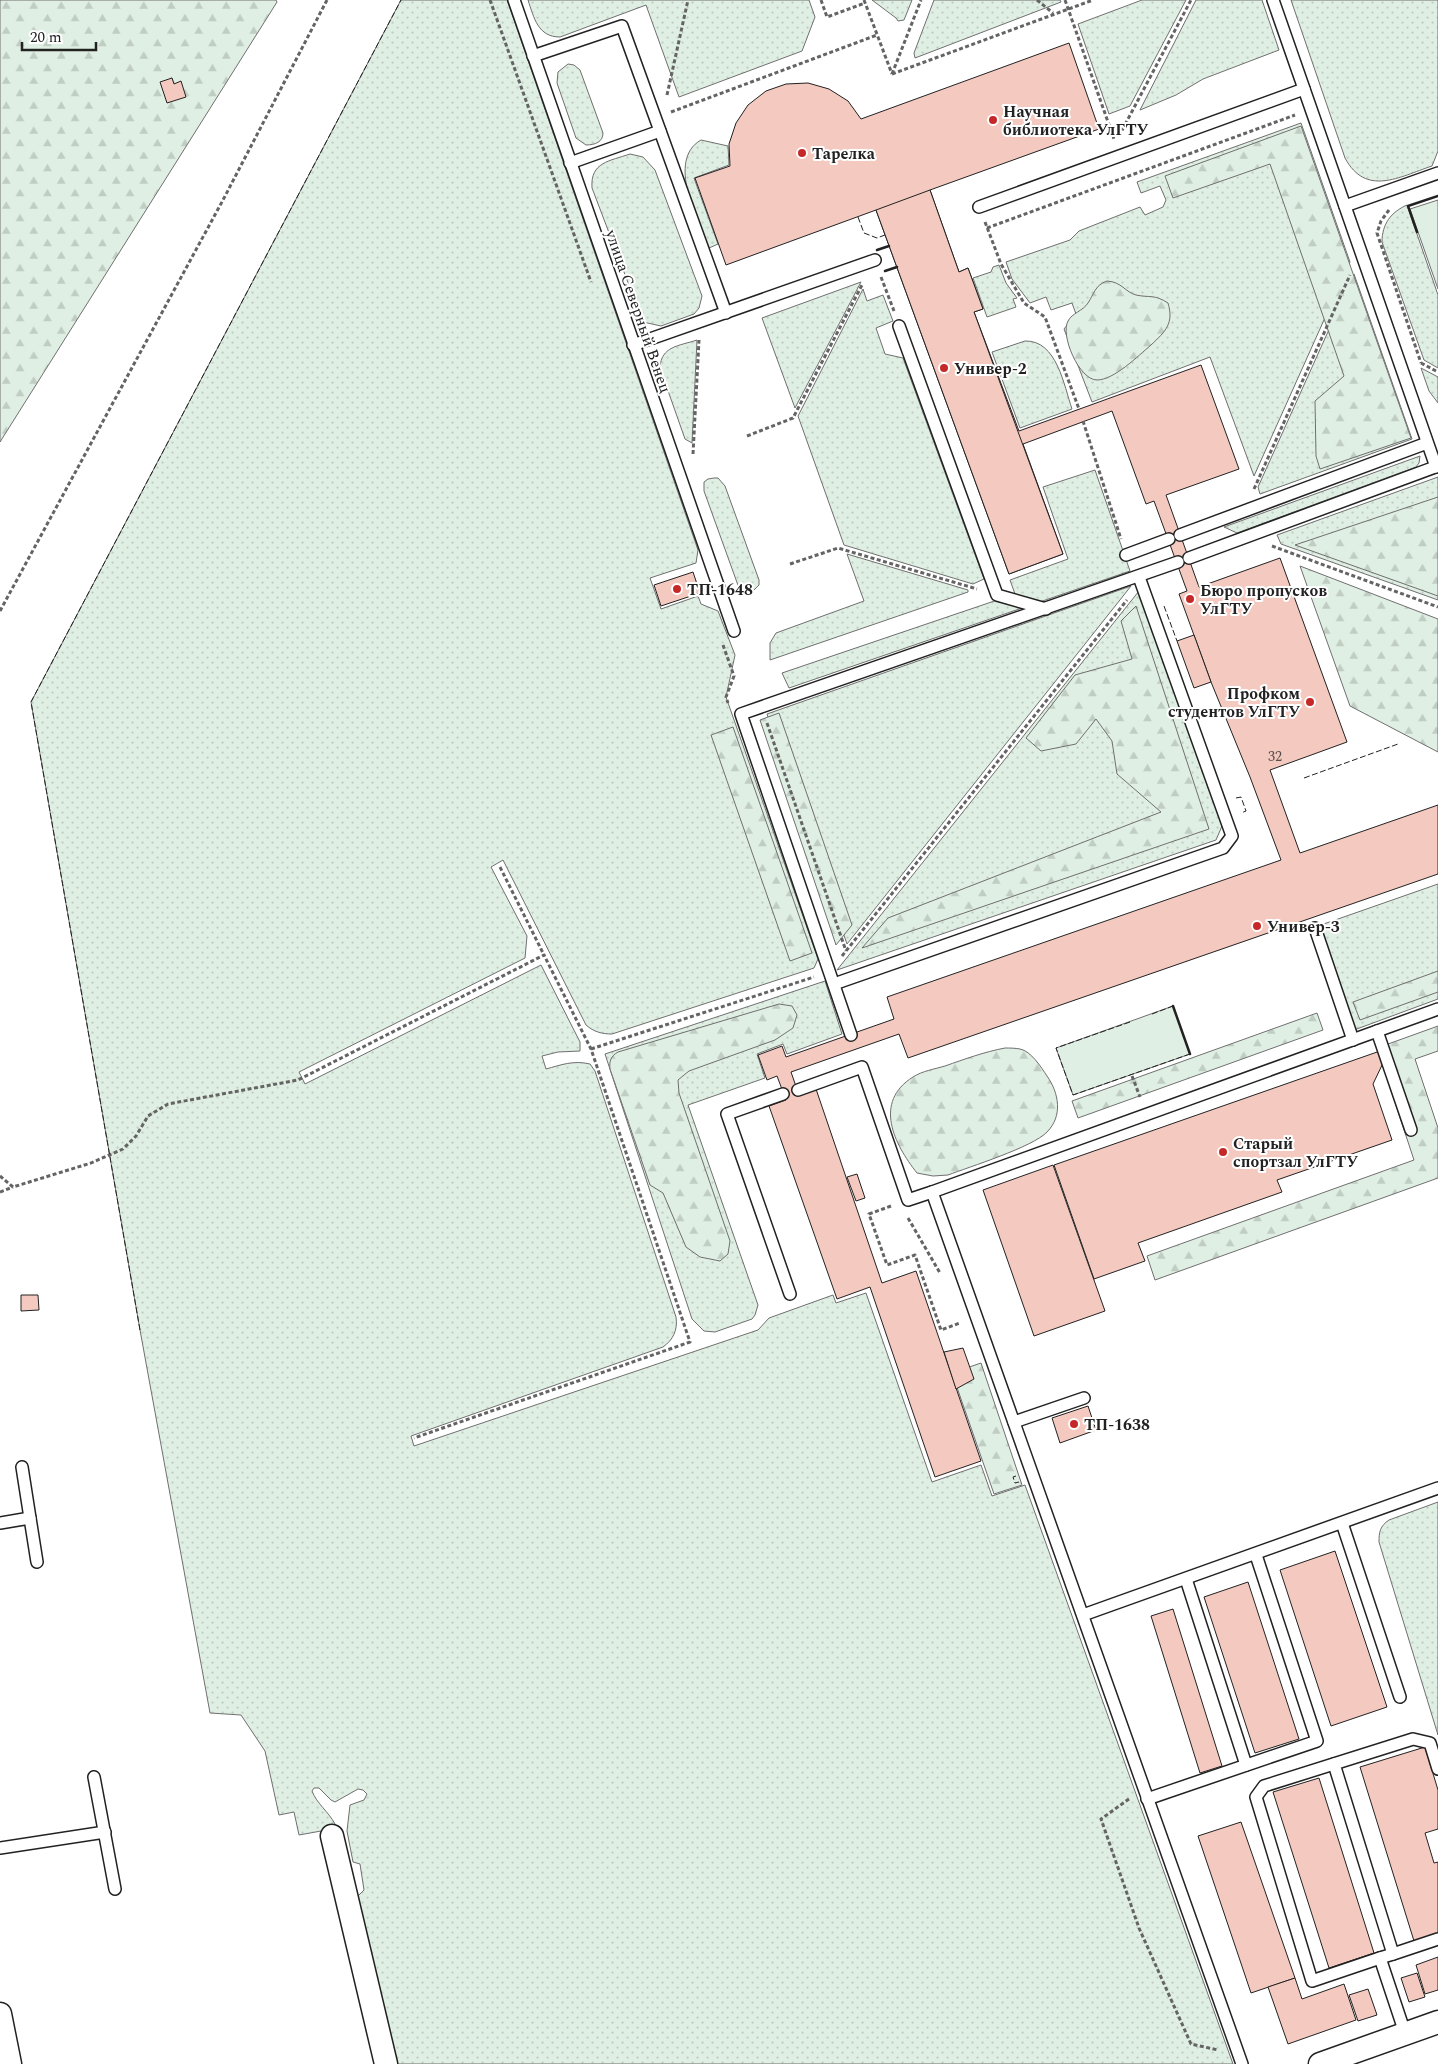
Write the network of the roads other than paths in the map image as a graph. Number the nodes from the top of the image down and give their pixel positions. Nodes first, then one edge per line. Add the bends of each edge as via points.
1 (514, 0) edge
2 (1273, 0) edge
3 (533, 56) junction
4 (1304, 89) junction
5 (660, 131) junction
6 (570, 163) junction
7 (1438, 174) edge
8 (1345, 206) junction
9 (979, 207) road end
10 (875, 260) road end
11 (726, 313) junction
12 (899, 326) road end
13 (633, 344) junction
14 (1427, 443) junction
15 (1437, 467) edge
16 (1126, 554) road end
17 (1139, 577) junction
18 (1046, 609) junction
19 (734, 632) dead end
20 (1315, 928) dead end
21 (834, 984) junction
22 (1438, 1009) edge
23 (1377, 1031) junction
24 (851, 1035) dead end
25 (1353, 1040) junction
26 (798, 1090) dead end
27 (783, 1094) dead end
28 (1412, 1130) dead end
29 (932, 1192) junction
30 (790, 1294) dead end
31 (1084, 1398) dead end
32 (1014, 1422) junction
33 (22, 1467) dead end
34 (1438, 1488) edge
35 (30, 1518) junction
36 (0, 1523) edge
37 (1342, 1523) junction
38 (1256, 1554) junction
39 (37, 1562) dead end
40 (1186, 1579) junction
41 (1082, 1616) junction
42 (1400, 1697) dead end
43 (1334, 1764) junction
44 (1246, 1765) junction
45 (1438, 1769) edge
46 (94, 1777) dead end
47 (1146, 1794) junction
48 (105, 1832) junction
49 (332, 1836) dead end
50 (0, 1848) edge
51 (115, 1889) dead end
52 (1438, 1939) edge
53 (1393, 1954) junction
54 (1380, 1958) junction
55 (0, 2014) edge
56 (1438, 2022) edge
57 (1405, 2033) junction
58 (1240, 2060) edge
59 (1345, 2060) edge
60 (10, 2064) edge
61 (386, 2064) edge
62 (1320, 2064) edge

1 - 3 lane, улица Северный Венец
2 - 4 lane
3 - 5 lane via 622,26 659,116
3 - 6 lane, улица Северный Венец
4 - 8 lane
4 - 9 lane
5 - 6 lane
5 - 11 lane
6 - 13 lane, улица Северный Венец
7 - 8 lane
8 - 14 lane
10 - 11 lane
11 - 13 lane
12 - 18 lane via 997,595
13 - 19 lane, улица Северный Венец
14 - 15 lane
14 - 16 lane
15 - 17 lane
17 - 18 lane
17 - 21 lane via 1232,836 1223,848
18 - 21 lane via 742,714
20 - 25 lane
21 - 24 lane
22 - 23 lane
23 - 25 lane
23 - 28 lane
25 - 29 lane
26 - 29 lane via 862,1067 908,1200
27 - 30 lane via 727,1114
29 - 32 lane
31 - 32 lane
32 - 41 lane
33 - 35 lane
34 - 37 lane
35 - 36 lane
35 - 39 lane
37 - 38 lane
37 - 42 lane
38 - 40 lane
38 - 44 lane via 1317,1741
40 - 41 lane
40 - 44 lane
41 - 47 lane
43 - 45 lane via 1414,1739 1430,1743
43 - 53 lane
43 - 54 lane via 1264,1786 1256,1798 1312,1981
44 - 47 lane
46 - 48 lane
47 - 58 lane
48 - 50 lane
48 - 51 lane
49 - 61 street
52 - 53 lane
53 - 54 lane
54 - 57 lane
55 - 60 street
56 - 57 street
57 - 59 street
59 - 62 street

